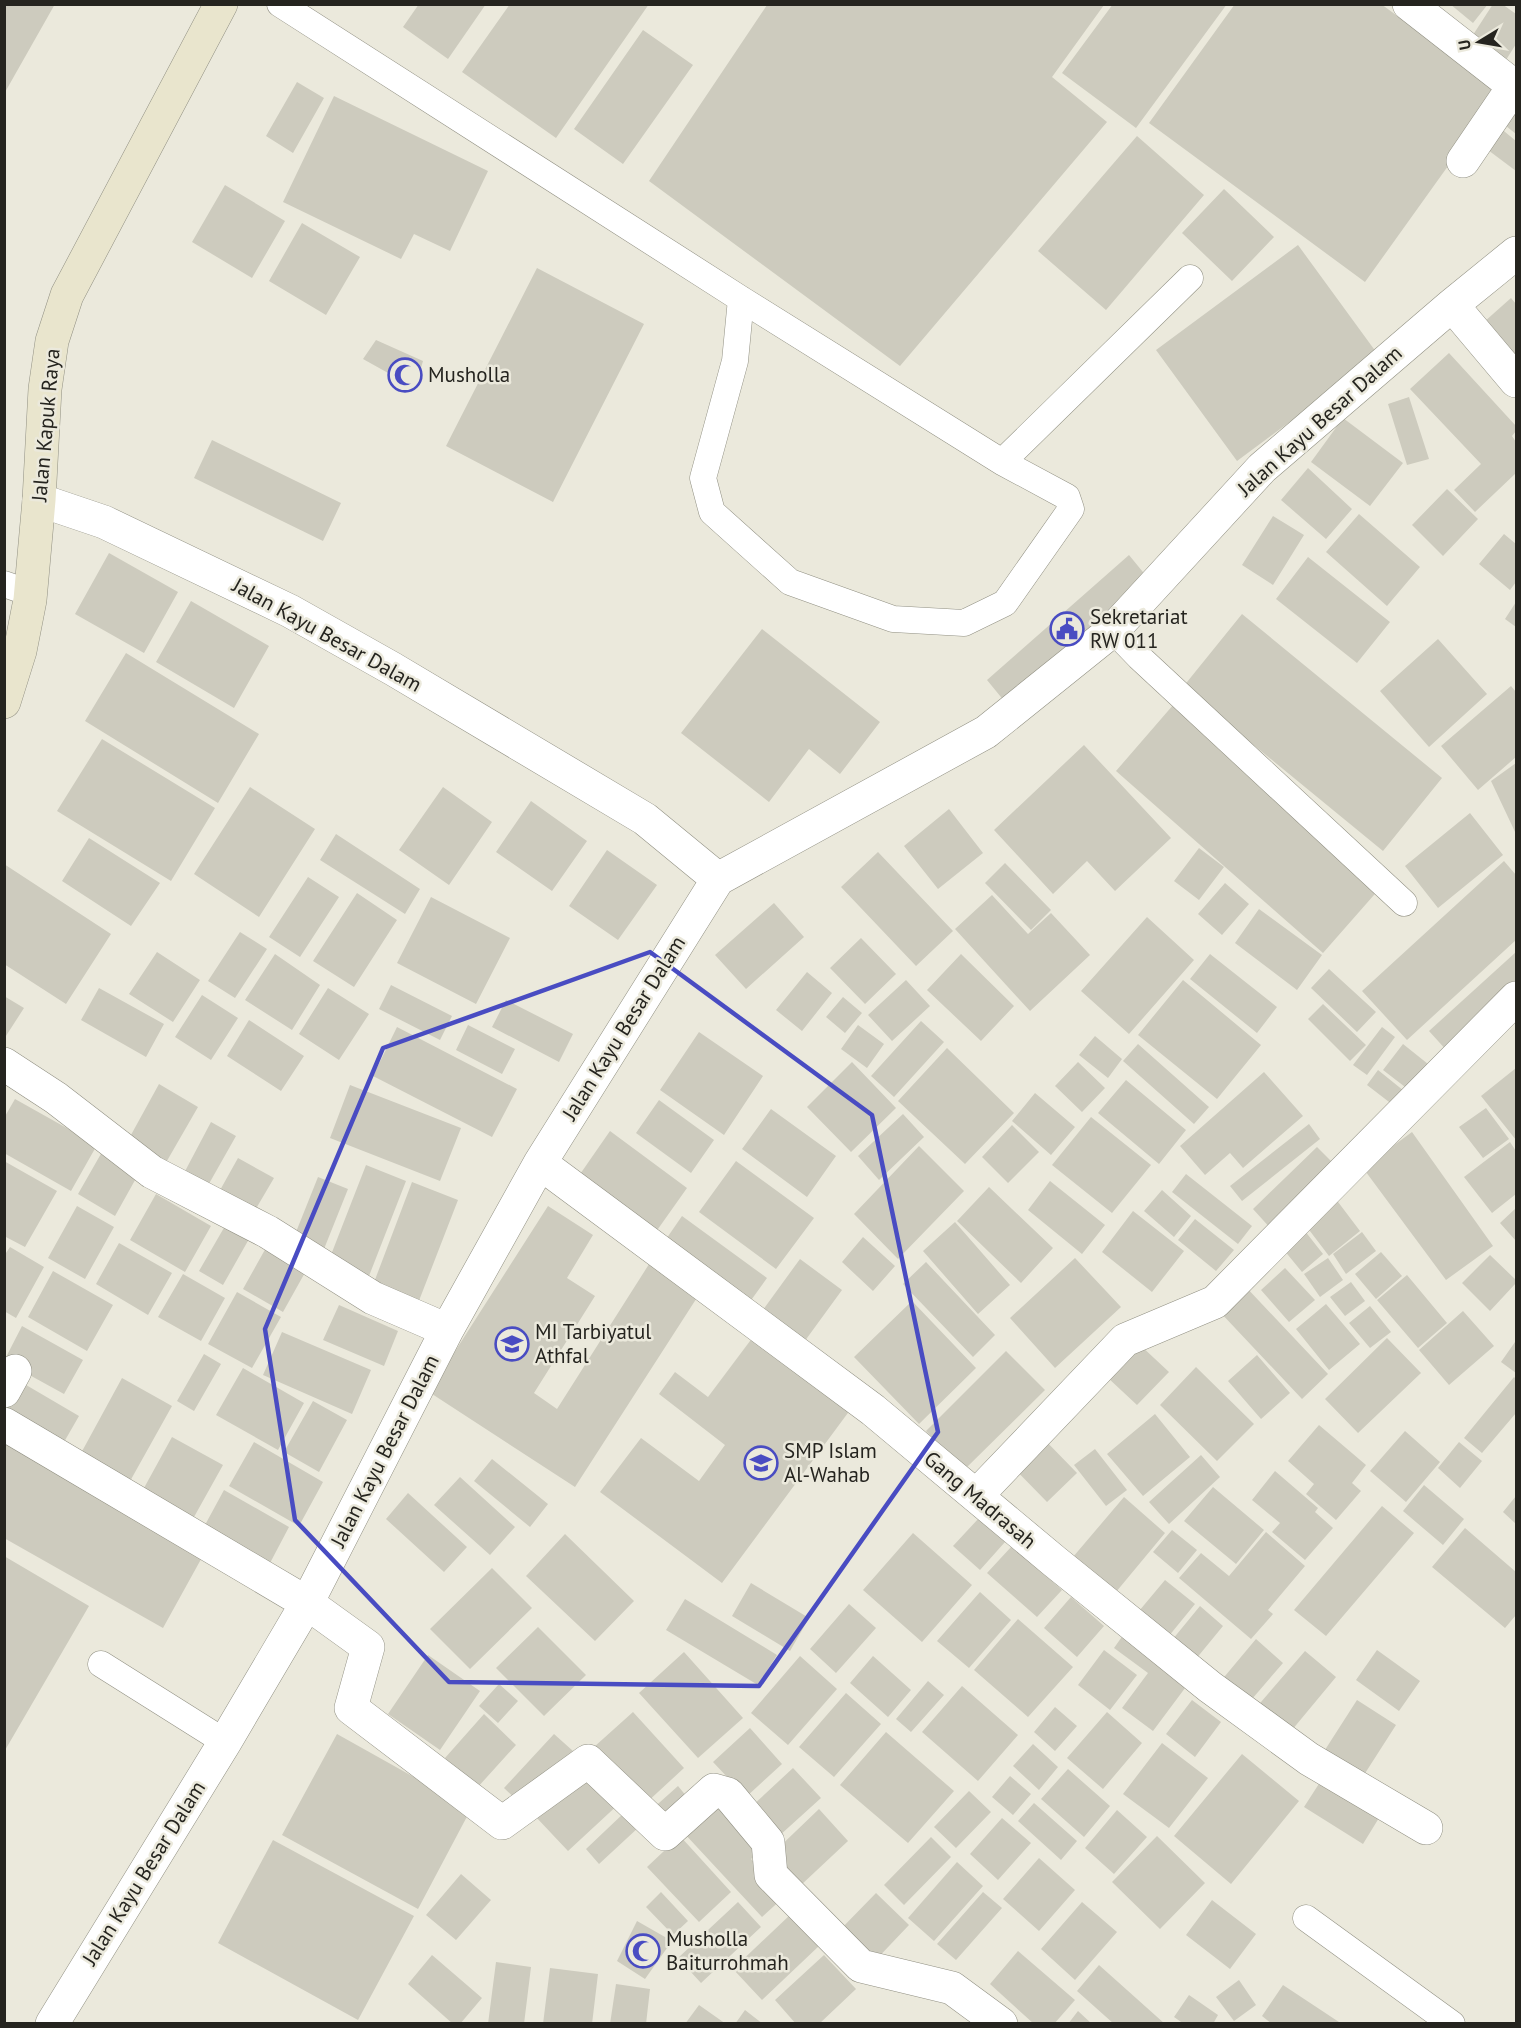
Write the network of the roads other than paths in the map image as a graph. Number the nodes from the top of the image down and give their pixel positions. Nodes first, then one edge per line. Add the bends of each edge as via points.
1 (221, 4) edge
2 (280, 4) edge
3 (1409, 4) edge
4 (1462, 161) dead end
5 (1516, 253) edge
6 (1190, 278) dead end
7 (741, 299) junction
8 (1452, 305) junction
9 (1516, 381) edge
10 (1002, 462) junction
11 (39, 500) junction
12 (17, 589) edge
13 (1113, 630) junction
14 (4, 702) edge
15 (718, 879) junction
16 (1404, 903) dead end
17 (1516, 998) edge
18 (4, 1064) edge
19 (540, 1163) junction
20 (447, 1330) junction
21 (4, 1424) edge
22 (976, 1496) junction
23 (307, 1603) junction
24 (101, 1664) dead end
25 (225, 1742) junction
26 (1426, 1828) dead end
27 (1306, 1918) dead end
28 (52, 2024) edge
29 (1001, 2024) edge
30 (1452, 2024) edge

1 - 11 main road, Jalan Kapuk Raya via 67,294 52,341 45,389
2 - 7 lane
3 - 4 street via 1514,86
5 - 8 street, Jalan Kayu Besar Dalam
6 - 10 lane
7 - 10 lane
7 - 10 lane via 735,361 703,478 712,512 790,582 893,620 964,623 1005,603 1071,509 1067,497
8 - 9 street
8 - 13 street, Jalan Kayu Besar Dalam via 1262,468
11 - 12 main road, Jalan Kapuk Raya
11 - 15 street, Jalan Kayu Besar Dalam via 104,522 290,611 645,819
12 - 14 main road, Jalan Kapuk Raya via 20,651
13 - 15 street, Jalan Kayu Besar Dalam via 986,732
13 - 16 lane
15 - 19 street, Jalan Kayu Besar Dalam
17 - 22 street via 1215,1302 1125,1340
18 - 20 street via 56,1098 152,1172 268,1232 373,1298
19 - 20 street, Jalan Kayu Besar Dalam
19 - 22 street, Gang Madrasah via 873,1410
20 - 23 street, Jalan Kayu Besar Dalam
21 - 23 street
22 - 26 street, Gang Madrasah via 1210,1687 1309,1759
23 - 25 street, Jalan Kayu Besar Dalam
23 - 29 street via 368,1647 351,1708 502,1823 588,1761 665,1834 714,1790 728,1794 768,1842 771,1875 861,1966 952,1988
24 - 25 lane
25 - 28 street, Jalan Kayu Besar Dalam
27 - 30 lane

